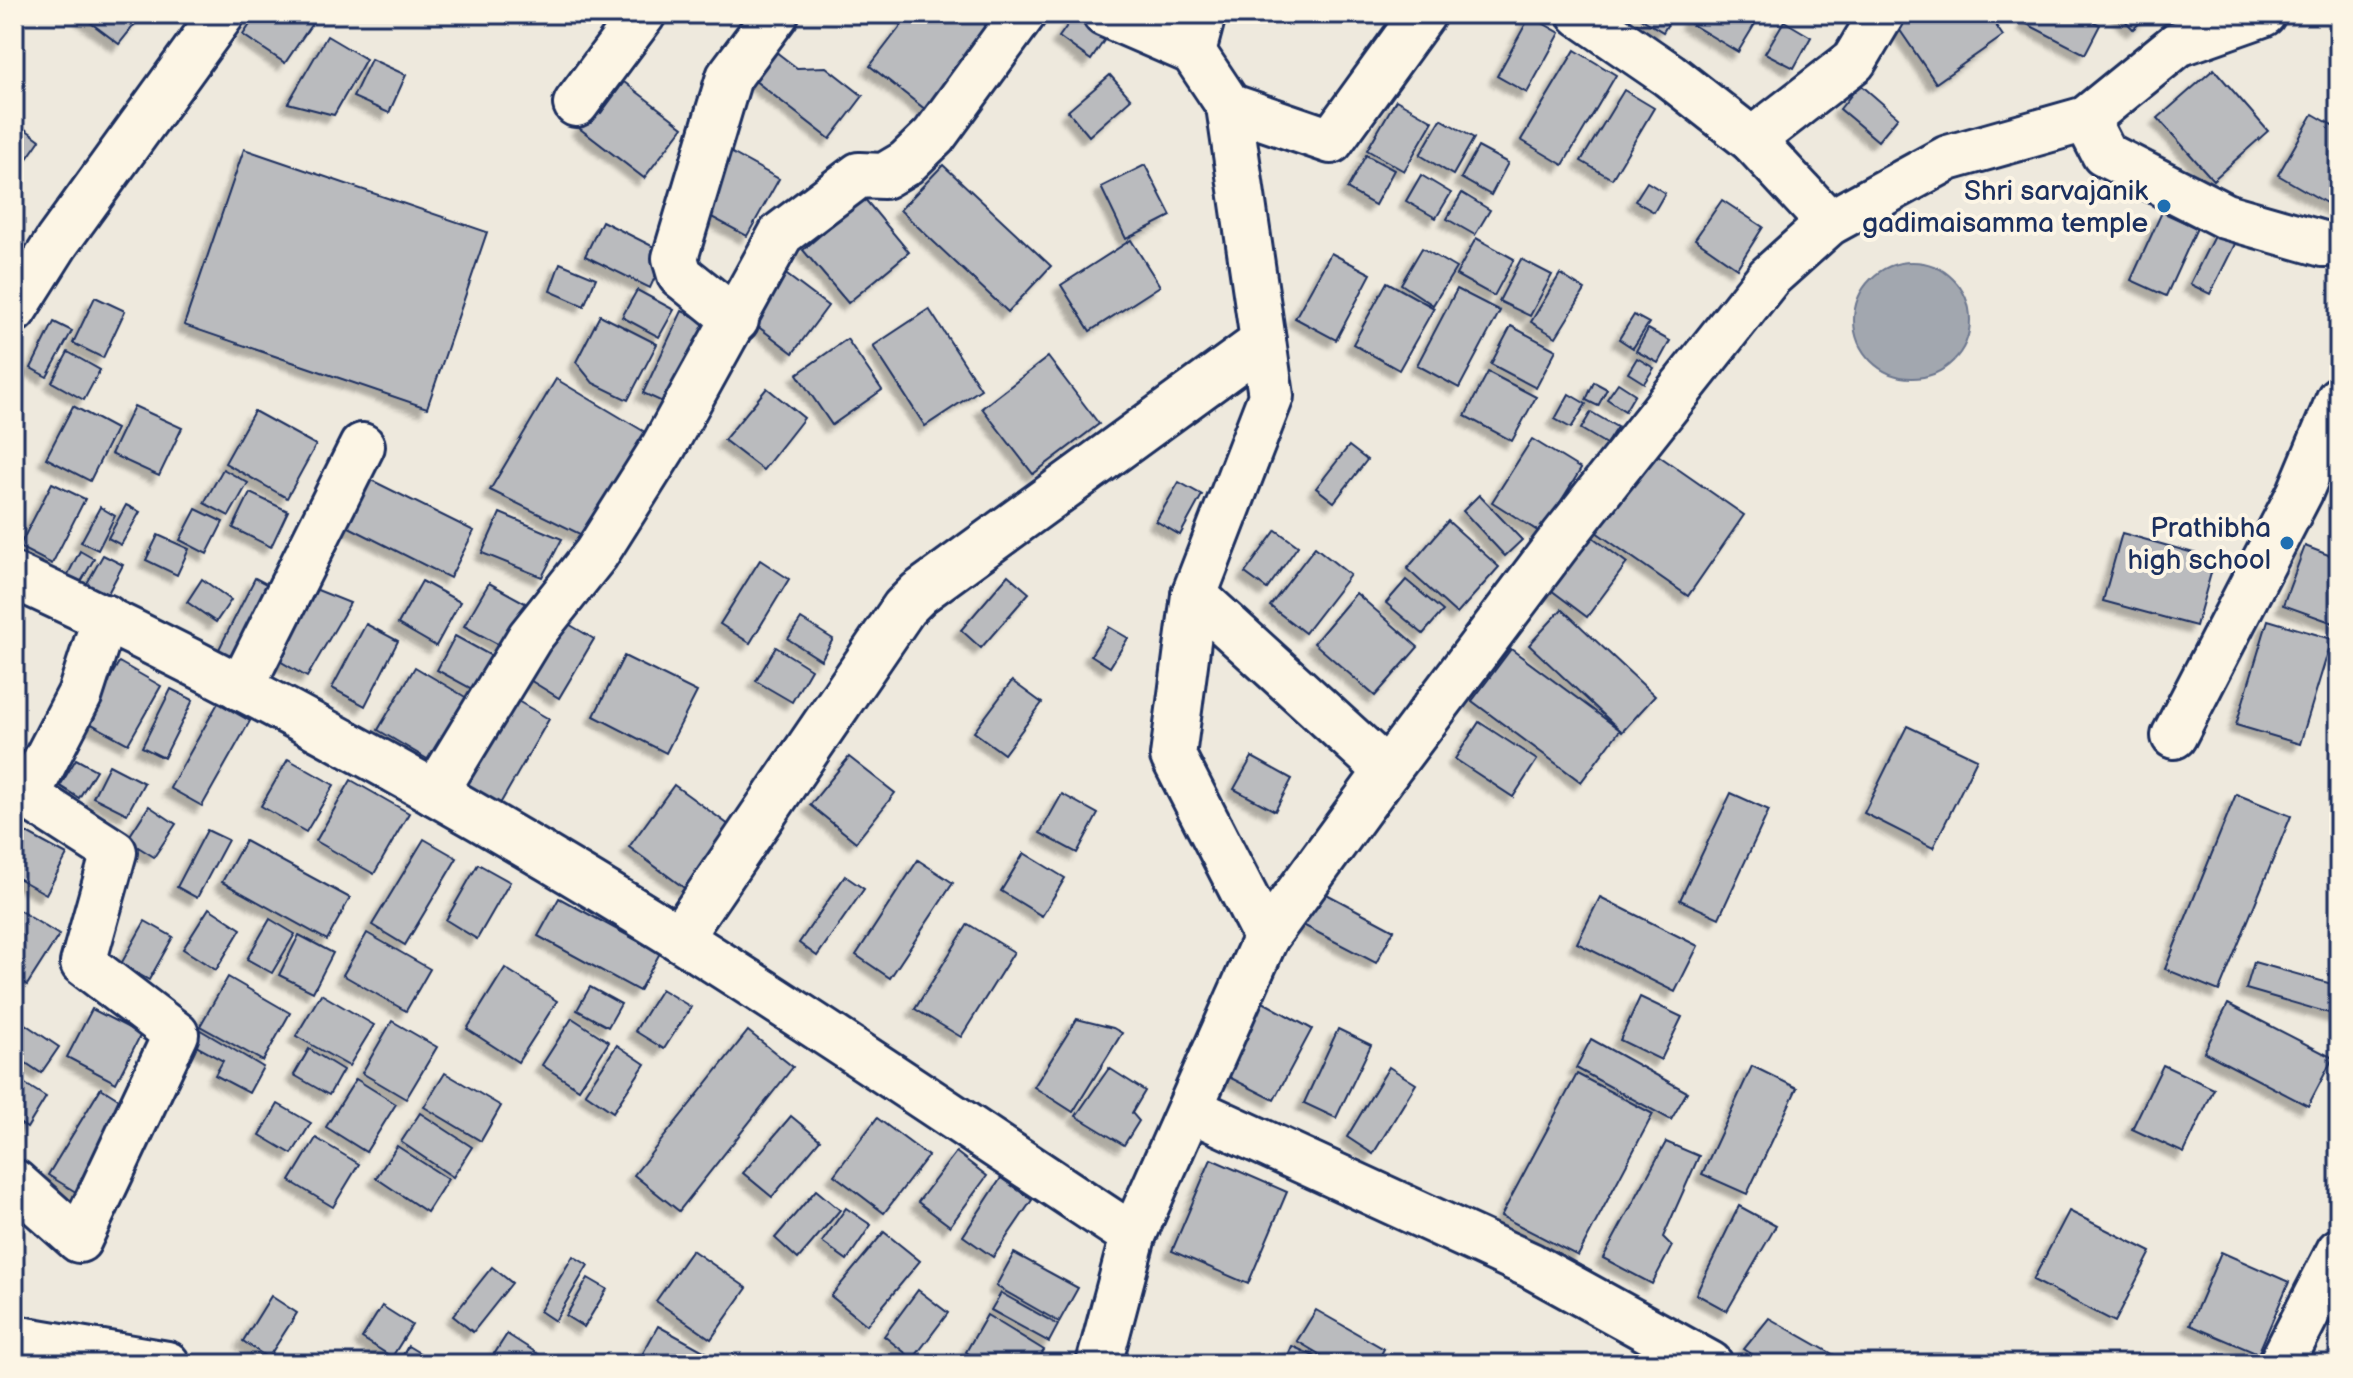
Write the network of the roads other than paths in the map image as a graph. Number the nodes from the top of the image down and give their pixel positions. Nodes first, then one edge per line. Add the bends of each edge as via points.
1 (222, 14) edge
2 (643, 14) edge
3 (776, 14) edge
4 (1023, 14) edge
5 (1105, 14) edge
6 (1423, 14) edge
7 (1580, 14) edge
8 (1882, 14) edge
9 (2263, 14) edge
10 (1198, 33) edge
11 (576, 104) dead end
12 (1229, 106) junction
13 (2086, 119) junction
14 (1752, 140) junction
15 (1829, 223) junction
16 (2339, 244) edge
17 (14, 310) edge
18 (736, 320) junction
19 (1263, 342) junction
20 (2339, 399) edge
21 (362, 446) dead end
22 (14, 576) edge
23 (1194, 595) junction
24 (105, 617) junction
25 (241, 688) junction
26 (2174, 736) dead end
27 (1387, 771) junction
28 (435, 793) junction
29 (1266, 937) junction
30 (679, 938) junction
31 (1190, 1109) junction
32 (14, 1182) edge
33 (1133, 1236) junction
34 (2339, 1251) edge
35 (14, 1338) edge
36 (165, 1364) edge
37 (1099, 1364) edge
38 (1710, 1364) edge
39 (2281, 1364) edge

1 - 17 street
2 - 11 street
3 - 18 street via 729,77 675,258 680,275
4 - 18 street via 934,136 906,163 884,176 859,175 781,234
5 - 10 street
6 - 12 street via 1331,141
7 - 14 street
8 - 14 street via 1854,61
9 - 13 street via 2178,44
10 - 12 street
12 - 19 street
13 - 15 street via 1948,158
13 - 16 street via 2104,154 2225,216
14 - 15 street
15 - 27 street via 1769,277
18 - 28 street via 596,554 530,637
19 - 23 street via 1271,396
19 - 30 street via 904,608
20 - 26 street via 2300,492
21 - 25 street
22 - 24 street
23 - 27 street
23 - 29 street via 1173,756
24 - 25 street
24 - 32 street via 80,694 27,796 114,852 83,963 176,1034 79,1240
25 - 28 street
27 - 29 street
28 - 30 street
29 - 31 street
30 - 33 street
31 - 33 street
31 - 38 street via 1530,1265
33 - 37 street
34 - 39 street
35 - 36 street

